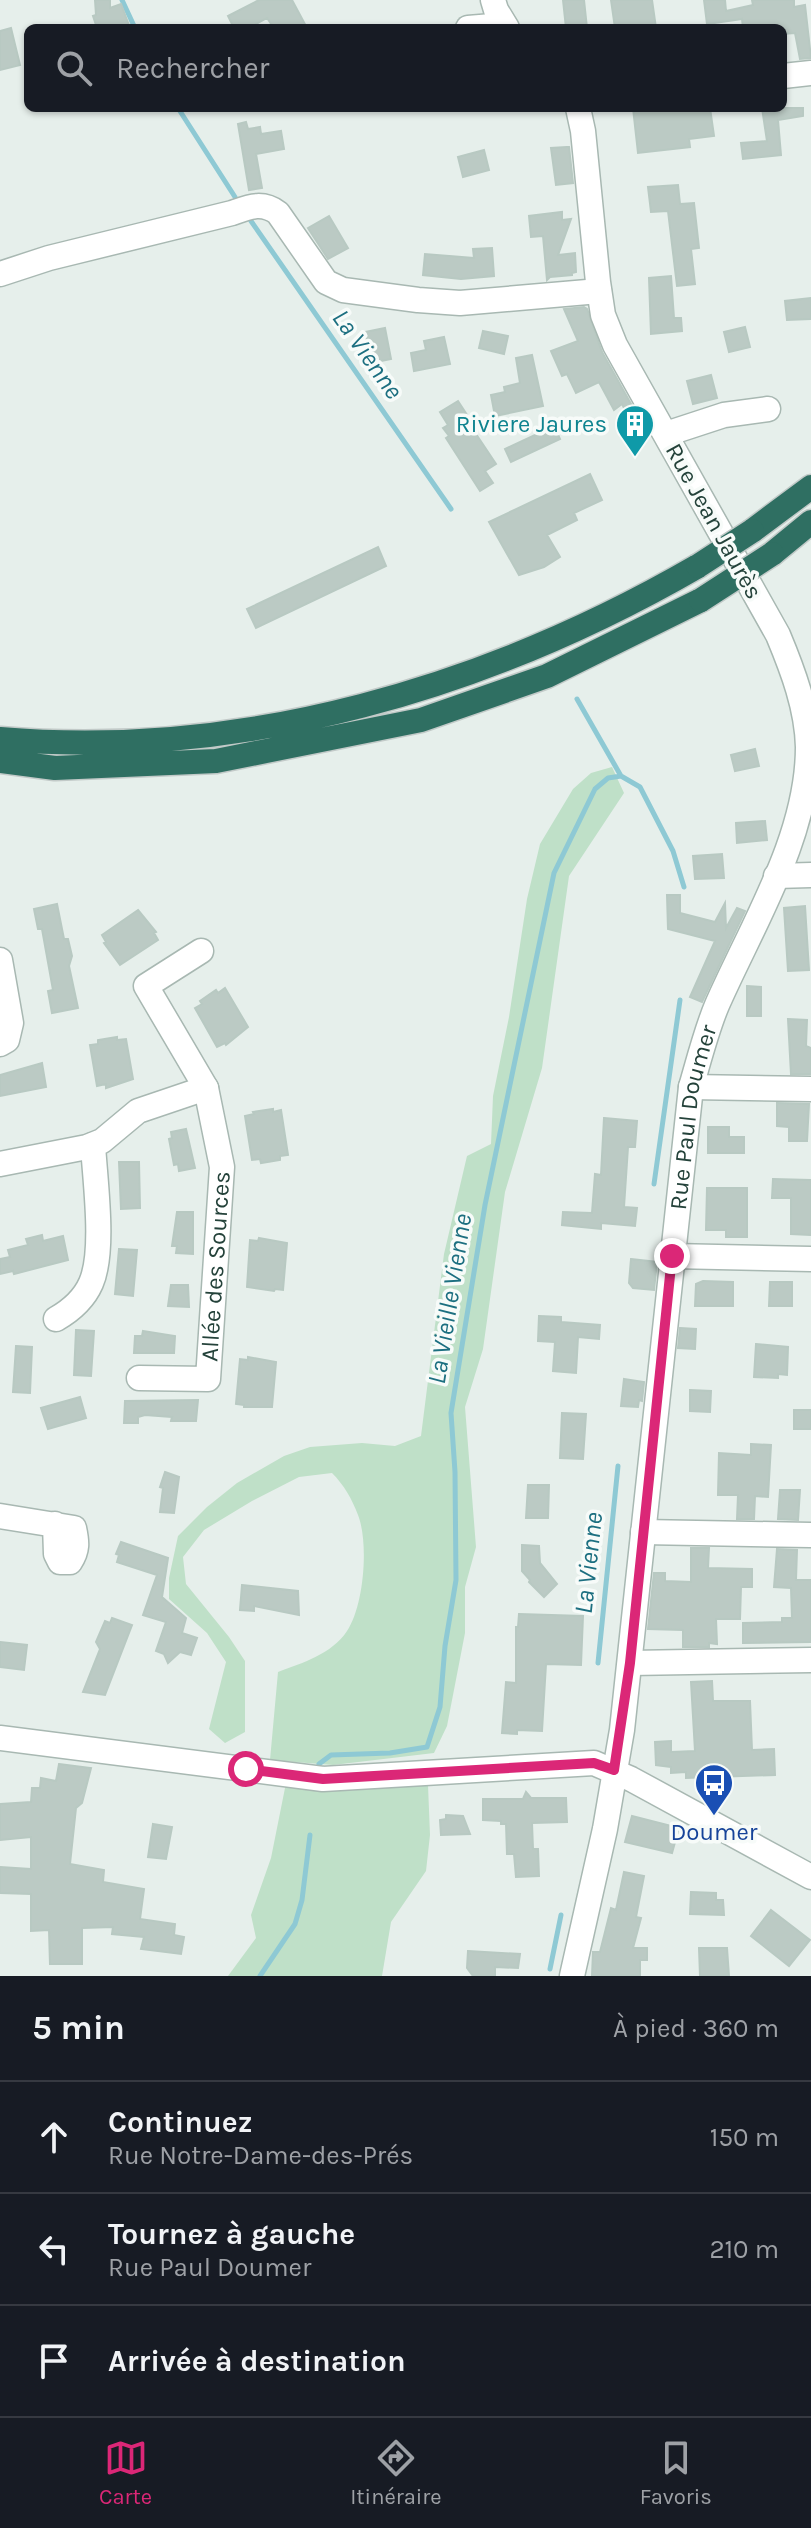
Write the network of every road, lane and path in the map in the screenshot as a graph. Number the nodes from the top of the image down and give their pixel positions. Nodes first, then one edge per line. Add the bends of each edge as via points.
1 (493, 0) edge
2 (505, 24) edge
3 (811, 73) edge
4 (787, 76) edge
5 (579, 112) edge
6 (0, 274) edge
7 (599, 291) junction
8 (768, 409) dead end
9 (666, 434) junction
10 (811, 487) edge
11 (811, 522) edge
12 (0, 739) edge
13 (0, 761) edge
14 (790, 845) joint
15 (811, 875) edge
16 (776, 876) junction
17 (201, 951) dead end
18 (0, 960) edge
19 (0, 1044) edge
20 (691, 1087) junction
21 (206, 1088) junction
22 (811, 1089) edge
23 (93, 1145) junction
24 (0, 1164) edge
25 (672, 1256) junction
26 (811, 1259) edge
27 (56, 1319) dead end
28 (139, 1378) dead end
29 (0, 1516) edge
30 (55, 1524) dead end
31 (643, 1532) junction
32 (811, 1535) edge
33 (811, 1660) edge
34 (630, 1663) junction
35 (0, 1738) edge
36 (614, 1770) junction
37 (811, 1877) edge
38 (572, 1976) edge

1 - 2 street
3 - 4 street
5 - 7 street, Rue Jean Jaurès
6 - 7 street via 253,205 278,213 326,282 343,290 460,303
7 - 9 street, Rue Jean Jaurès via 615,345
8 - 9 street via 724,415
9 - 14 street, Rue Jean Jaurès via 794,673 808,748
10 - 12 highway, bridge via 698,566 618,611 542,646 422,690 261,726 153,739
11 - 13 highway, bridge via 701,600 547,676 421,720 216,761 55,768
14 - 16 street, Rue Paul Doumer
15 - 16 street
16 - 20 street, Rue Paul Doumer via 715,1009
17 - 21 street, Allée des Sources via 146,986
18 - 19 street via 11,1023 7,1040
20 - 22 street
20 - 25 street, Rue Paul Doumer
21 - 23 street via 138,1111
21 - 28 street, Allée des Sources via 222,1167 208,1379
23 - 24 street
23 - 27 street via 96,1262 82,1298
25 - 26 street
25 - 31 street, Rue Paul Doumer
29 - 30 street
31 - 32 street
31 - 34 street, Rue Paul Doumer
33 - 34 street
34 - 36 street, Rue Paul Doumer
35 - 36 street via 323,1779 594,1763
36 - 37 street
36 - 38 street, Rue Paul Doumer

